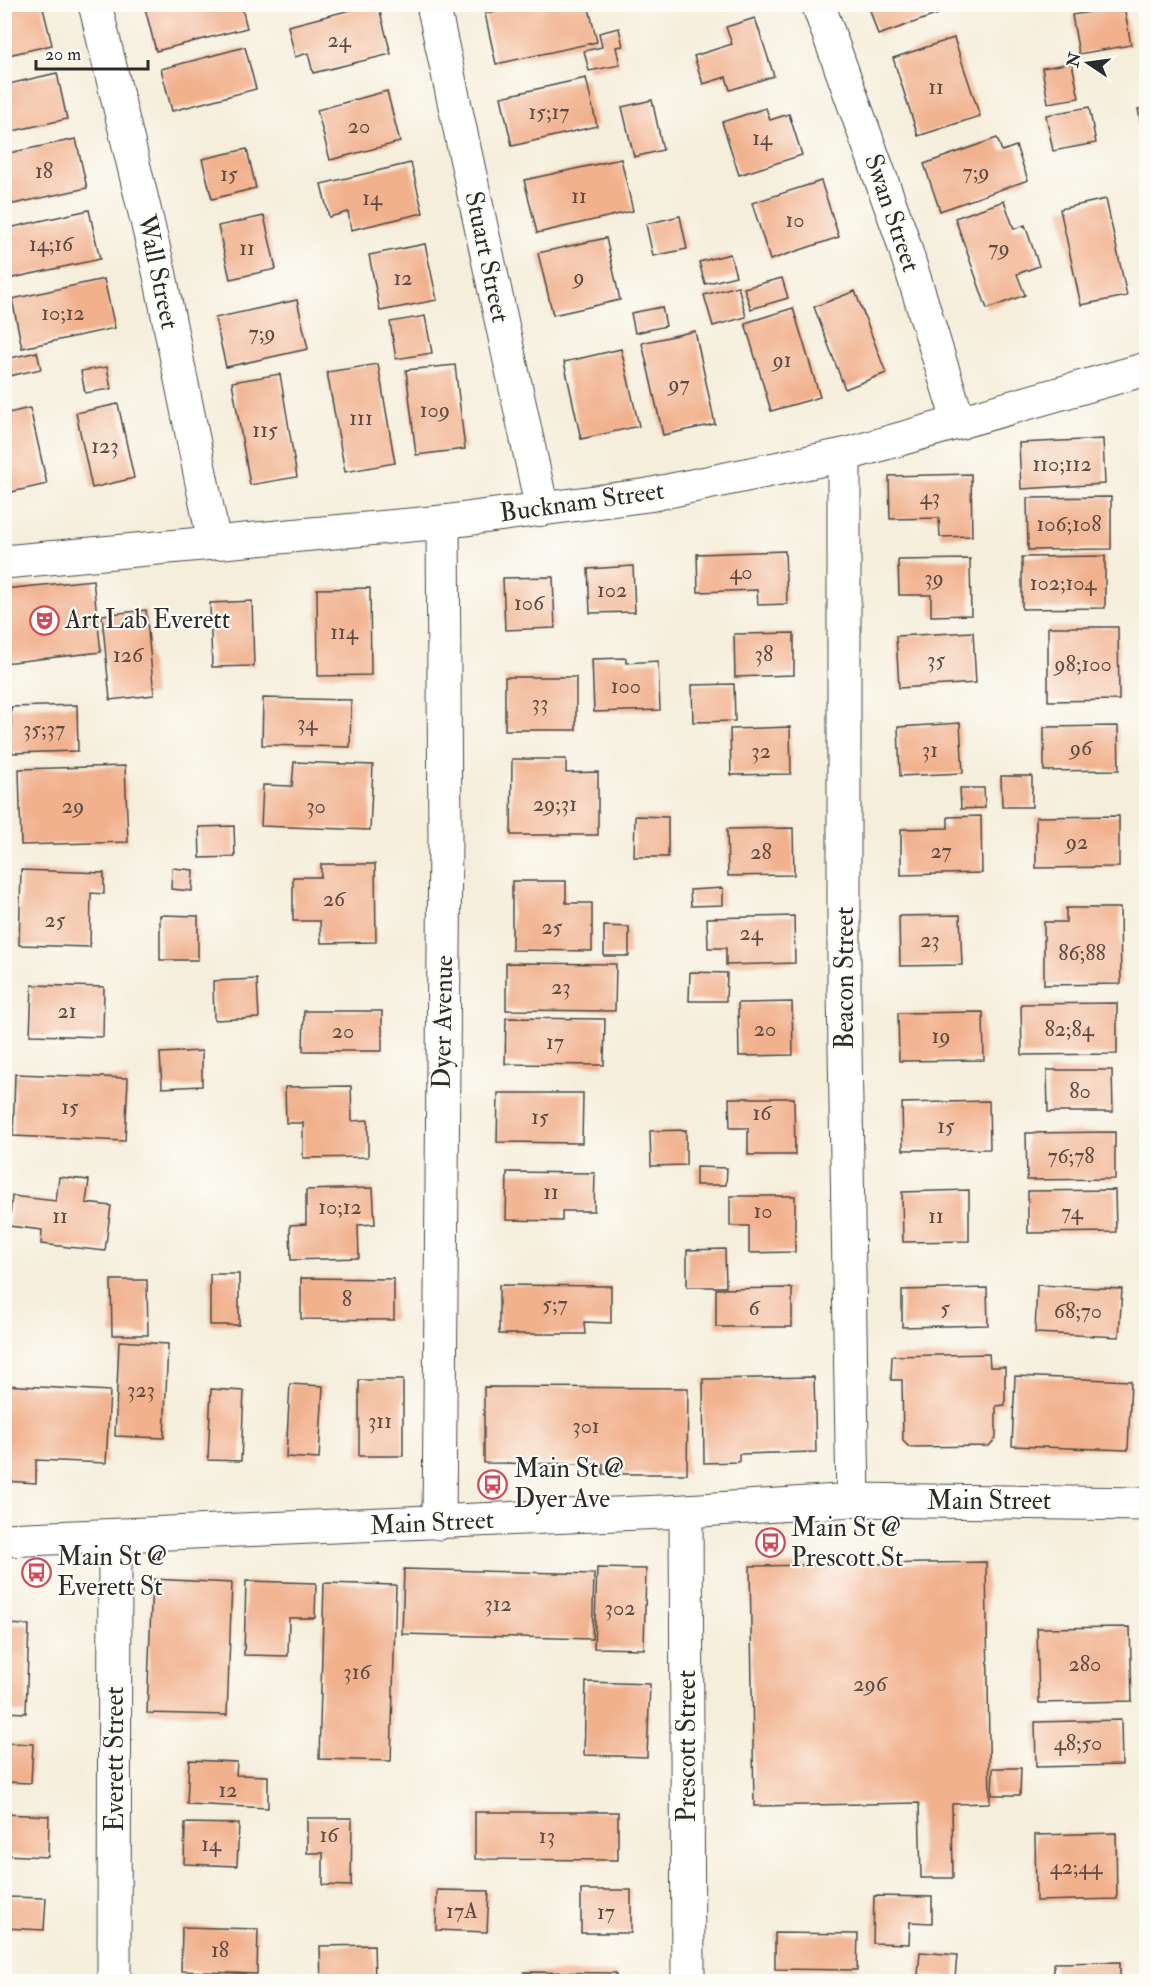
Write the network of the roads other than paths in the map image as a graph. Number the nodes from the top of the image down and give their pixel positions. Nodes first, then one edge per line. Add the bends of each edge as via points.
1 (95, 4) edge
2 (432, 4) edge
3 (818, 4) edge
4 (1146, 369) edge
5 (959, 423) junction
6 (844, 455) junction
7 (542, 509) junction
8 (443, 522) junction
9 (214, 542) junction
10 (4, 562) edge
11 (853, 1500) junction
12 (1146, 1504) edge
13 (686, 1511) junction
14 (439, 1522) junction
15 (115, 1536) junction
16 (4, 1539) edge
17 (114, 1982) edge
18 (688, 1982) edge

1 - 9 street, Wall Street via 159,272
2 - 7 street, Stuart Street
3 - 5 street, Swan Street via 900,232
4 - 5 street, Bucknam Street
5 - 6 street, Bucknam Street
6 - 7 street, Bucknam Street via 648,495
6 - 11 street, Beacon Street via 844,991
7 - 8 street, Bucknam Street
8 - 9 street, Bucknam Street
8 - 14 street, Dyer Avenue via 445,837
9 - 10 street, Bucknam Street
11 - 12 street, Main Street
11 - 13 street, Main Street
13 - 14 street, Main Street
13 - 18 street, Prescott Street
14 - 15 street, Main Street
15 - 16 street, Main Street
15 - 17 street, Everett Street

